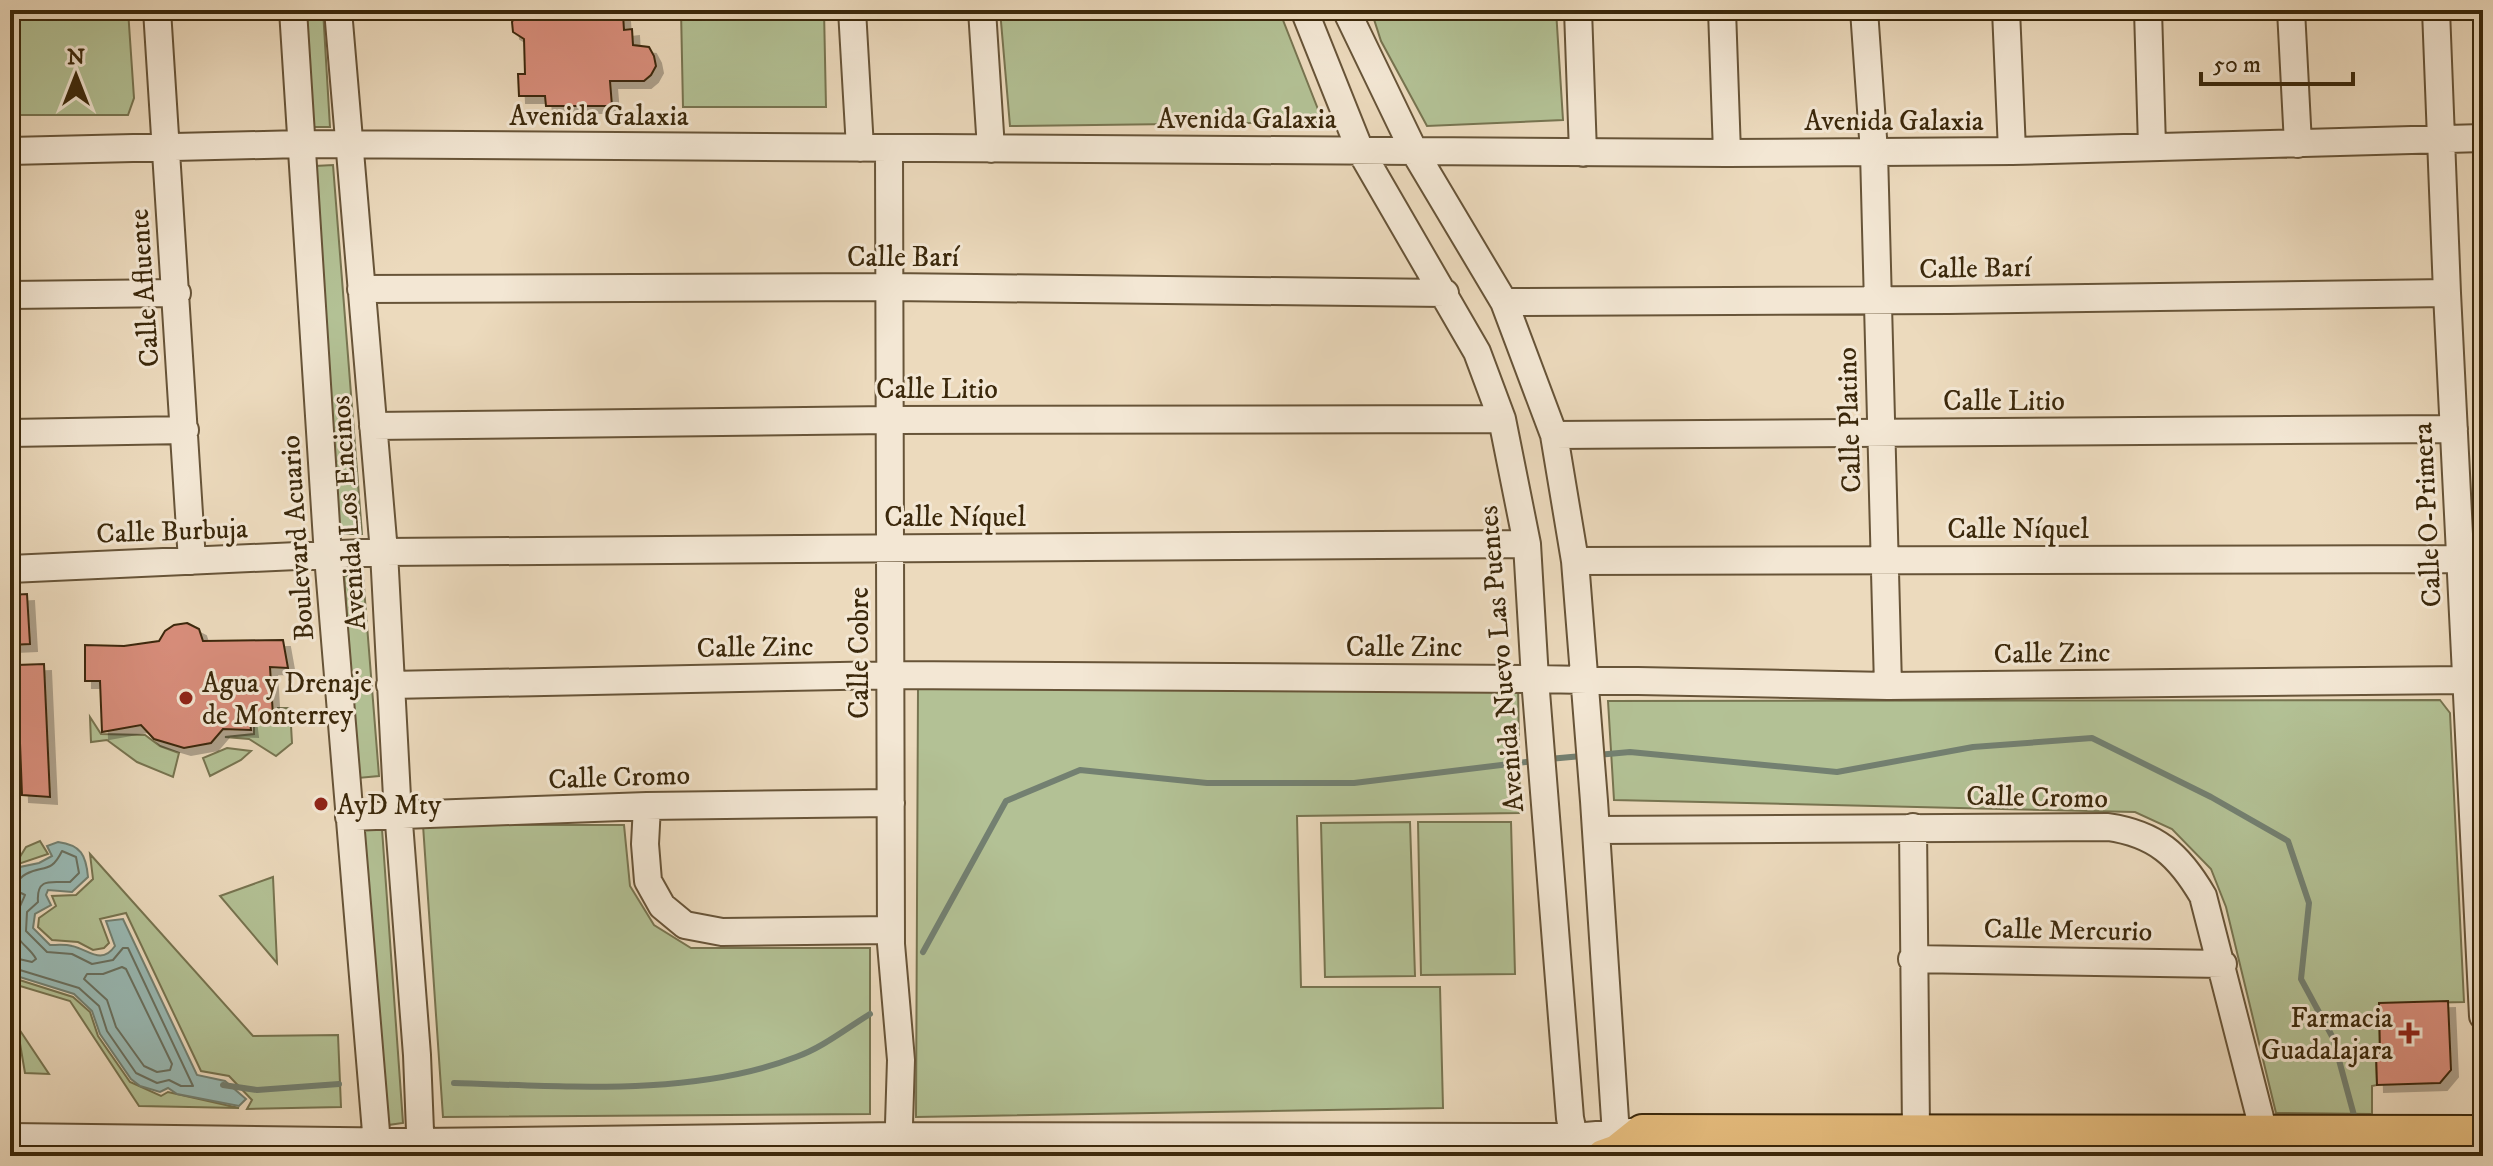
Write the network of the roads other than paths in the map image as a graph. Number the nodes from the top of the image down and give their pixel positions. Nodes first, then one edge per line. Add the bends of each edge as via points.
1 (157, 10) edge
2 (293, 10) edge
3 (338, 10) edge
4 (852, 10) edge
5 (982, 10) edge
6 (1304, 10) edge
7 (1346, 10) edge
8 (1578, 10) edge
9 (1722, 10) edge
10 (1864, 10) edge
11 (2006, 10) edge
12 (2148, 10) edge
13 (2291, 10) edge
14 (2436, 10) edge
15 (2483, 138) edge
16 (2441, 140) junction
17 (302, 144) junction
18 (2298, 144) junction
19 (348, 145) junction
20 (2152, 147) junction
21 (860, 148) junction
22 (889, 148) junction
23 (165, 149) junction
24 (991, 149) junction
25 (1360, 150) junction
26 (10, 151) edge
27 (1414, 151) junction
28 (2012, 151) junction
29 (1874, 152) junction
30 (1583, 153) junction
31 (1727, 153) junction
32 (889, 287) junction
33 (361, 289) junction
34 (177, 293) junction
35 (1445, 293) junction
36 (2447, 293) junction
37 (10, 295) edge
38 (1877, 300) junction
39 (1504, 302) junction
40 (1502, 419) junction
41 (890, 420) junction
42 (373, 426) junction
43 (2454, 429) junction
44 (185, 430) junction
45 (1879, 431) junction
46 (10, 433) edge
47 (1554, 435) junction
48 (1527, 544) junction
49 (890, 549) junction
50 (384, 552) junction
51 (328, 556) junction
52 (2460, 559) junction
53 (1884, 560) junction
54 (192, 561) junction
55 (1575, 561) junction
56 (10, 569) edge
57 (891, 675) junction
58 (1535, 679) junction
59 (1585, 680) junction
60 (2466, 680) junction
61 (390, 685) junction
62 (1888, 686) junction
63 (891, 803) junction
64 (647, 806) junction
65 (349, 817) junction
66 (399, 817) junction
67 (1913, 827) junction
68 (1596, 830) junction
69 (891, 930) junction
70 (1912, 959) junction
71 (2223, 964) junction
72 (2483, 1016) edge
73 (1916, 1130) junction
74 (2483, 1132) edge
75 (2264, 1133) junction
76 (10, 1137) edge
77 (1619, 1145) edge
78 (899, 1146) edge
79 (1576, 1146) edge
80 (378, 1149) edge
81 (421, 1149) edge

1 - 23 street, Calle Afluente
2 - 17 street, Boulevard Acuario
3 - 19 street, Avenida Los Encinos
4 - 21 street
5 - 24 street
6 - 25 street, Avenida Nuevo Las Puentes
7 - 27 street
8 - 30 street
9 - 31 street
10 - 29 street, Calle Platino
11 - 28 street
12 - 20 street
13 - 18 street
14 - 16 street, Calle O-Primera
15 - 16 street, Avenida Galaxia
16 - 18 street, Avenida Galaxia
16 - 36 street, Calle O-Primera
17 - 19 street, Avenida Galaxia
17 - 23 street, Avenida Galaxia
17 - 51 street, Boulevard Acuario
18 - 20 street, Avenida Galaxia
19 - 21 street, Avenida Galaxia
19 - 33 street, Avenida Los Encinos
20 - 28 street, Avenida Galaxia
21 - 22 street, Avenida Galaxia
22 - 24 street, Avenida Galaxia
22 - 32 street, Calle Cobre
23 - 26 street, Avenida Galaxia
23 - 34 street, Calle Afluente
24 - 25 street, Avenida Galaxia
25 - 27 street, Avenida Galaxia
25 - 35 street, Avenida Nuevo Las Puentes
27 - 30 street, Avenida Galaxia
27 - 39 street
28 - 29 street, Avenida Galaxia
29 - 31 street, Avenida Galaxia
29 - 38 street, Calle Platino
30 - 31 street, Avenida Galaxia
32 - 33 street, Calle Barí
32 - 35 street, Calle Barí
32 - 41 street, Calle Cobre
33 - 42 street, Avenida Los Encinos
34 - 37 street
34 - 44 street, Calle Afluente
35 - 40 street, Avenida Nuevo Las Puentes via 1477,352
36 - 38 street, Calle Barí
36 - 43 street, Calle O-Primera
38 - 39 street, Calle Barí
38 - 45 street, Calle Platino
39 - 47 street
40 - 41 street, Calle Litio
40 - 48 street, Avenida Nuevo Las Puentes
41 - 42 street, Calle Litio
41 - 49 street, Calle Cobre
42 - 50 street, Avenida Los Encinos
43 - 45 street, Calle Litio
43 - 52 street, Calle O-Primera
44 - 46 street
44 - 54 street, Calle Afluente
45 - 47 street, Calle Litio
45 - 53 street, Calle Platino
47 - 55 street
48 - 49 street, Calle Níquel
48 - 58 street, Avenida Nuevo Las Puentes
49 - 50 street, Calle Níquel
49 - 57 street, Calle Cobre
50 - 51 street, Calle Burbuja
50 - 61 street, Avenida Los Encinos
51 - 54 street, Calle Burbuja
51 - 65 street, Boulevard Acuario
52 - 53 street, Calle Níquel
52 - 60 street, Calle O-Primera
53 - 55 street, Calle Níquel
53 - 62 street, Calle Platino
54 - 56 street, Calle Burbuja
55 - 59 street
57 - 58 street, Calle Zinc
57 - 61 street, Calle Zinc
57 - 63 street, Calle Cobre
58 - 59 street, Calle Zinc
58 - 79 street, Avenida Nuevo Las Puentes
59 - 62 street, Calle Zinc
59 - 68 street
60 - 62 street, Calle Zinc
60 - 72 street, Calle O-Primera
61 - 66 street, Avenida Los Encinos
63 - 64 street, Calle Cromo
63 - 69 street, Calle Cobre
64 - 66 street, Calle Cromo
64 - 69 street via 648,881 662,906 685,925 722,932
65 - 66 street, Calle Cromo
65 - 80 street, Boulevard Acuario
66 - 81 street, Avenida Los Encinos
67 - 68 street, Calle Cromo
67 - 70 street
67 - 71 street, Calle Cromo via 2108,827 2148,837 2190,874 2203,896
68 - 77 street
69 - 78 street, Calle Cobre via 901,1060
70 - 71 street, Calle Mercurio
70 - 73 street
71 - 75 street, Calle Cromo
73 - 75 main road
73 - 77 main road
74 - 75 main road
76 - 80 street
77 - 79 street
78 - 79 street
78 - 81 street
80 - 81 street

